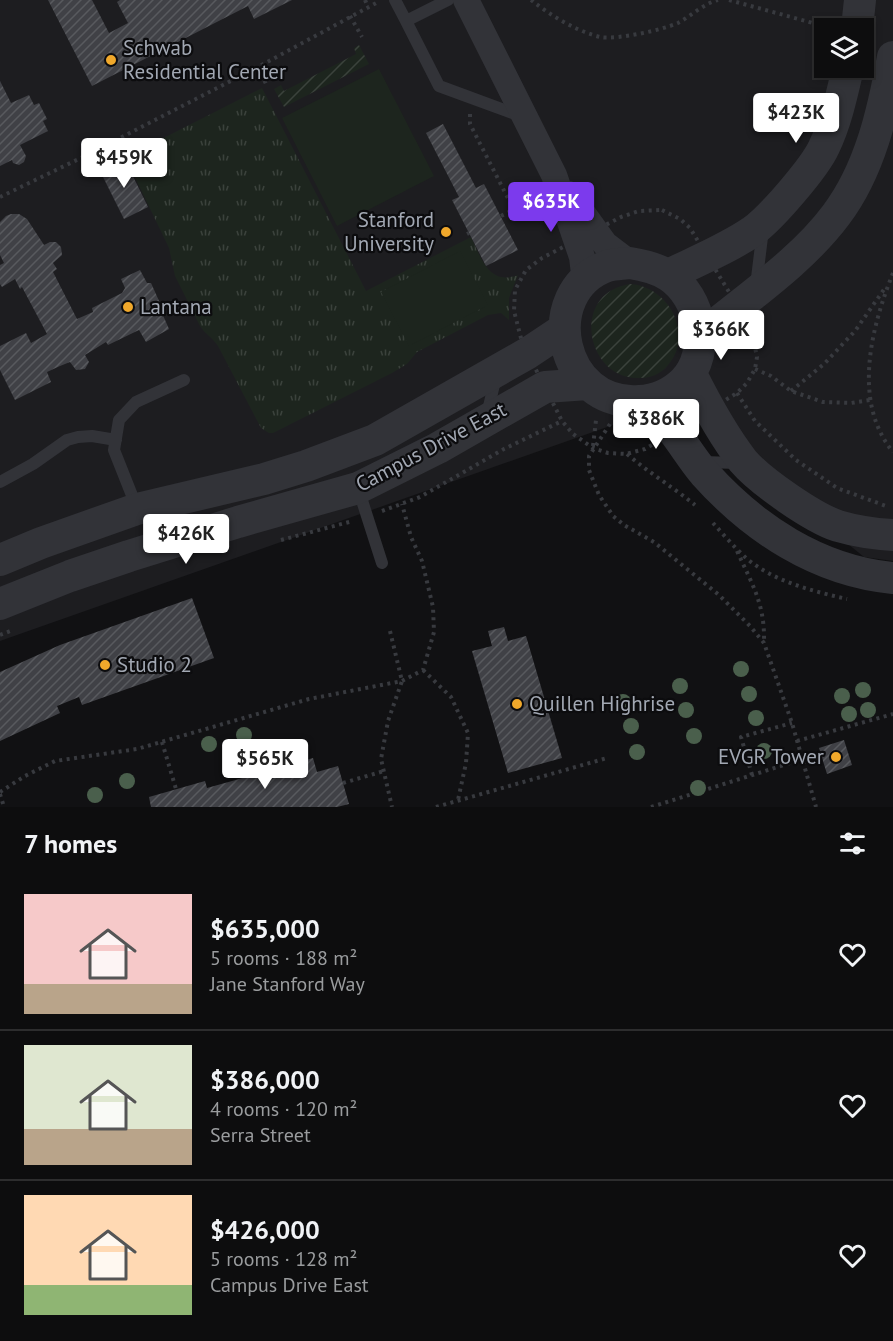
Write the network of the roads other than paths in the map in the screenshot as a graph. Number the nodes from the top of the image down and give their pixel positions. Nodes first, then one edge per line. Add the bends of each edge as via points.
1 (395, 0) edge
2 (448, 0) edge
3 (466, 0) edge
4 (860, 0) edge
5 (858, 18) edge
6 (406, 21) junction
7 (893, 57) edge
8 (846, 78) edge
9 (525, 117) junction
10 (548, 185) junction
11 (764, 222) junction
12 (630, 263) junction
13 (668, 275) junction
14 (585, 282) junction
15 (749, 303) junction
16 (564, 329) junction
17 (700, 337) junction
18 (498, 369) junction
19 (691, 374) junction
20 (184, 380) dead end
21 (588, 384) junction
22 (646, 401) junction
23 (486, 420) junction
24 (116, 441) junction
25 (696, 462) junction
26 (745, 463) junction
27 (0, 482) edge
28 (358, 488) junction
29 (138, 509) junction
30 (893, 535) edge
31 (0, 560) edge
32 (382, 563) dead end
33 (893, 578) edge
34 (0, 604) edge

1 - 6 lane
2 - 6 lane
3 - 9 street
4 - 5 street
6 - 9 lane via 439,86
7 - 15 street via 873,143 859,177 836,215
8 - 11 street via 824,148
9 - 10 street
10 - 12 street via 604,244
10 - 14 street via 582,257
11 - 13 street via 730,246
11 - 15 lane
12 - 13 street
12 - 14 street via 608,266
13 - 17 street via 686,293 696,311
14 - 16 street via 570,303
15 - 17 street
16 - 18 street, Campus Drive East
16 - 21 street via 567,351
17 - 19 street
18 - 23 lane
18 - 29 street, Campus Drive East via 375,440 264,479
19 - 22 street via 678,387
19 - 26 street
20 - 24 lane via 136,402 119,420
21 - 22 street via 617,399
21 - 23 street, Campus Drive East via 545,387
22 - 25 street
23 - 28 street, Campus Drive East
24 - 27 lane via 92,436 67,440
24 - 29 lane via 114,450
25 - 26 lane
25 - 33 street via 743,511 797,550 841,568
26 - 30 street via 764,480 837,526
28 - 32 lane
28 - 34 street, Campus Drive East via 129,556
29 - 31 street, Campus Drive East

